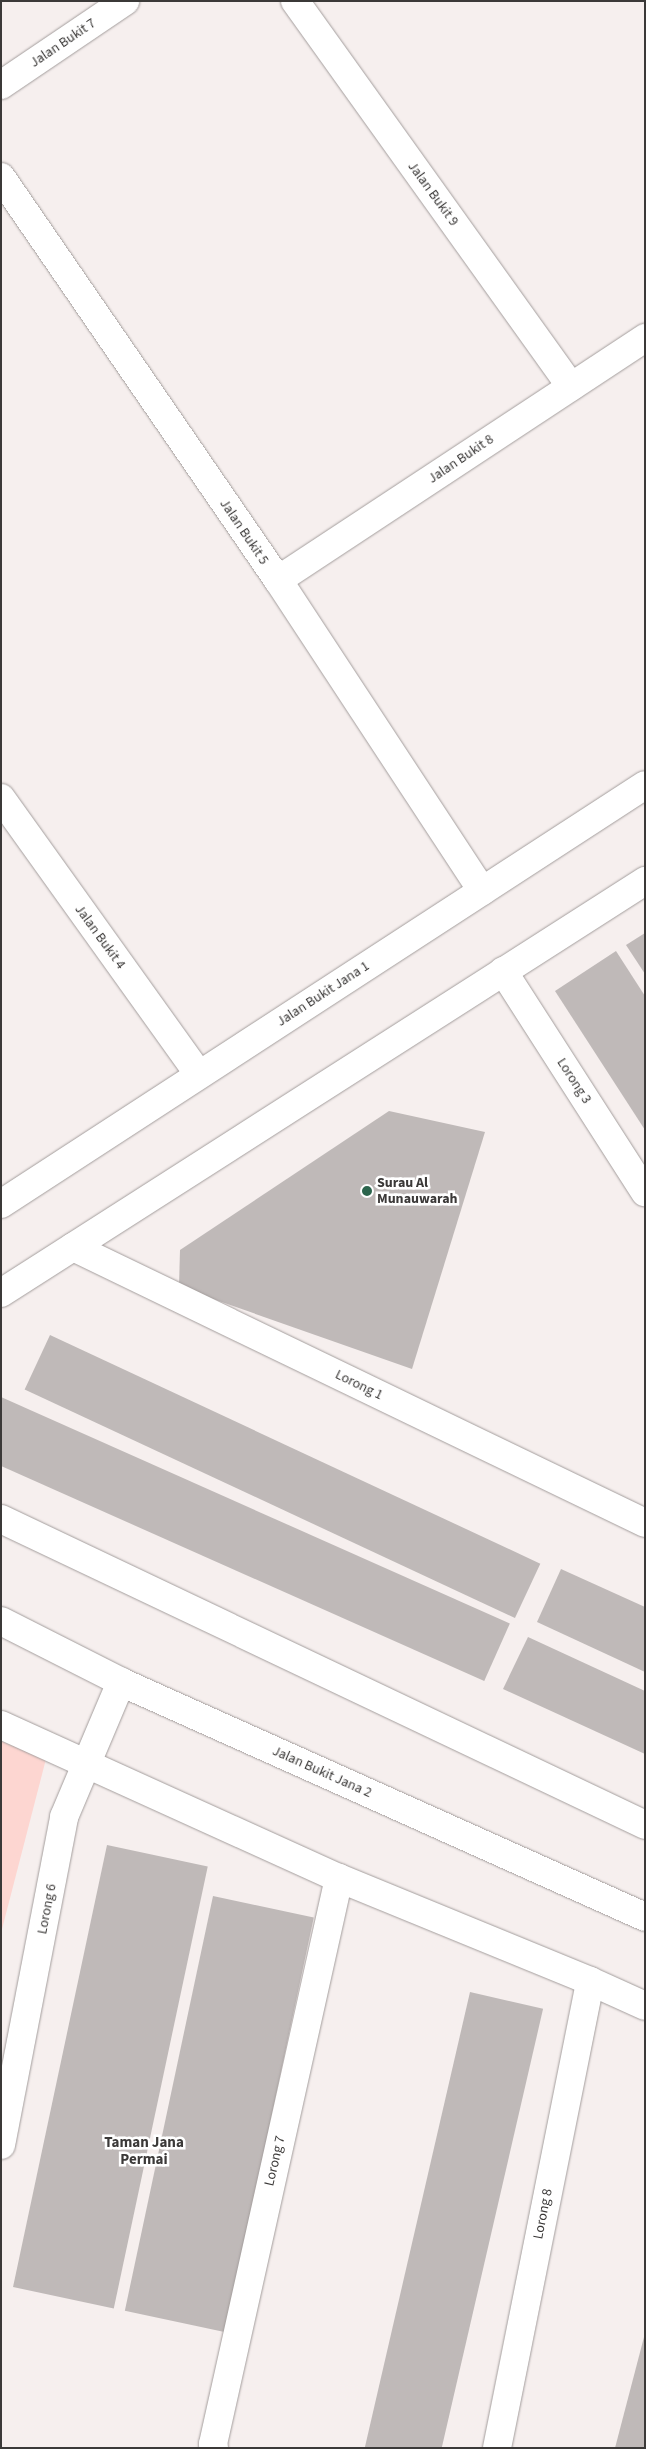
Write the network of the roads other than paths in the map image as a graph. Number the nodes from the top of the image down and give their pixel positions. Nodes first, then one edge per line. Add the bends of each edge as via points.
1 (125, 1) edge
2 (295, 1) edge
3 (1, 85) edge
4 (1, 177) edge
5 (645, 338) edge
6 (570, 386) junction
7 (278, 580) junction
8 (645, 785) edge
9 (1, 798) edge
10 (645, 881) edge
11 (482, 891) junction
12 (502, 971) junction
13 (199, 1075) junction
14 (645, 1192) edge
15 (1, 1204) edge
16 (73, 1247) junction
17 (1, 1293) edge
18 (1, 1519) edge
19 (645, 1523) edge
20 (1, 1621) edge
21 (121, 1682) junction
22 (1, 1725) edge
23 (87, 1764) junction
24 (645, 1825) edge
25 (339, 1878) junction
26 (645, 1917) edge
27 (590, 1981) junction
28 (645, 2006) edge
29 (1, 2144) edge
30 (213, 2446) edge
31 (497, 2448) edge

1 - 3 street, Jalan Bukit 7
2 - 6 street, Jalan Bukit 9
4 - 7 street, Jalan Bukit 5
5 - 6 street, Jalan Bukit 8
6 - 7 street, Jalan Bukit 8
7 - 11 street, Jalan Bukit 5
8 - 11 street, Jalan Bukit Jana 1
9 - 13 street, Jalan Bukit 4
10 - 12 street
11 - 13 street, Jalan Bukit Jana 1
12 - 14 street, Lorong 3
12 - 16 street
13 - 15 street, Jalan Bukit Jana 1
16 - 17 street
16 - 19 street, Lorong 1
18 - 24 street
20 - 21 street, Jalan Bukit Jana 2
21 - 23 street, Lorong 6
21 - 26 street, Jalan Bukit Jana 2
22 - 23 street
23 - 25 street
23 - 29 street, Lorong 6 via 64,1816
25 - 27 street
25 - 30 street, Lorong 7
27 - 28 street
27 - 31 street, Lorong 8

